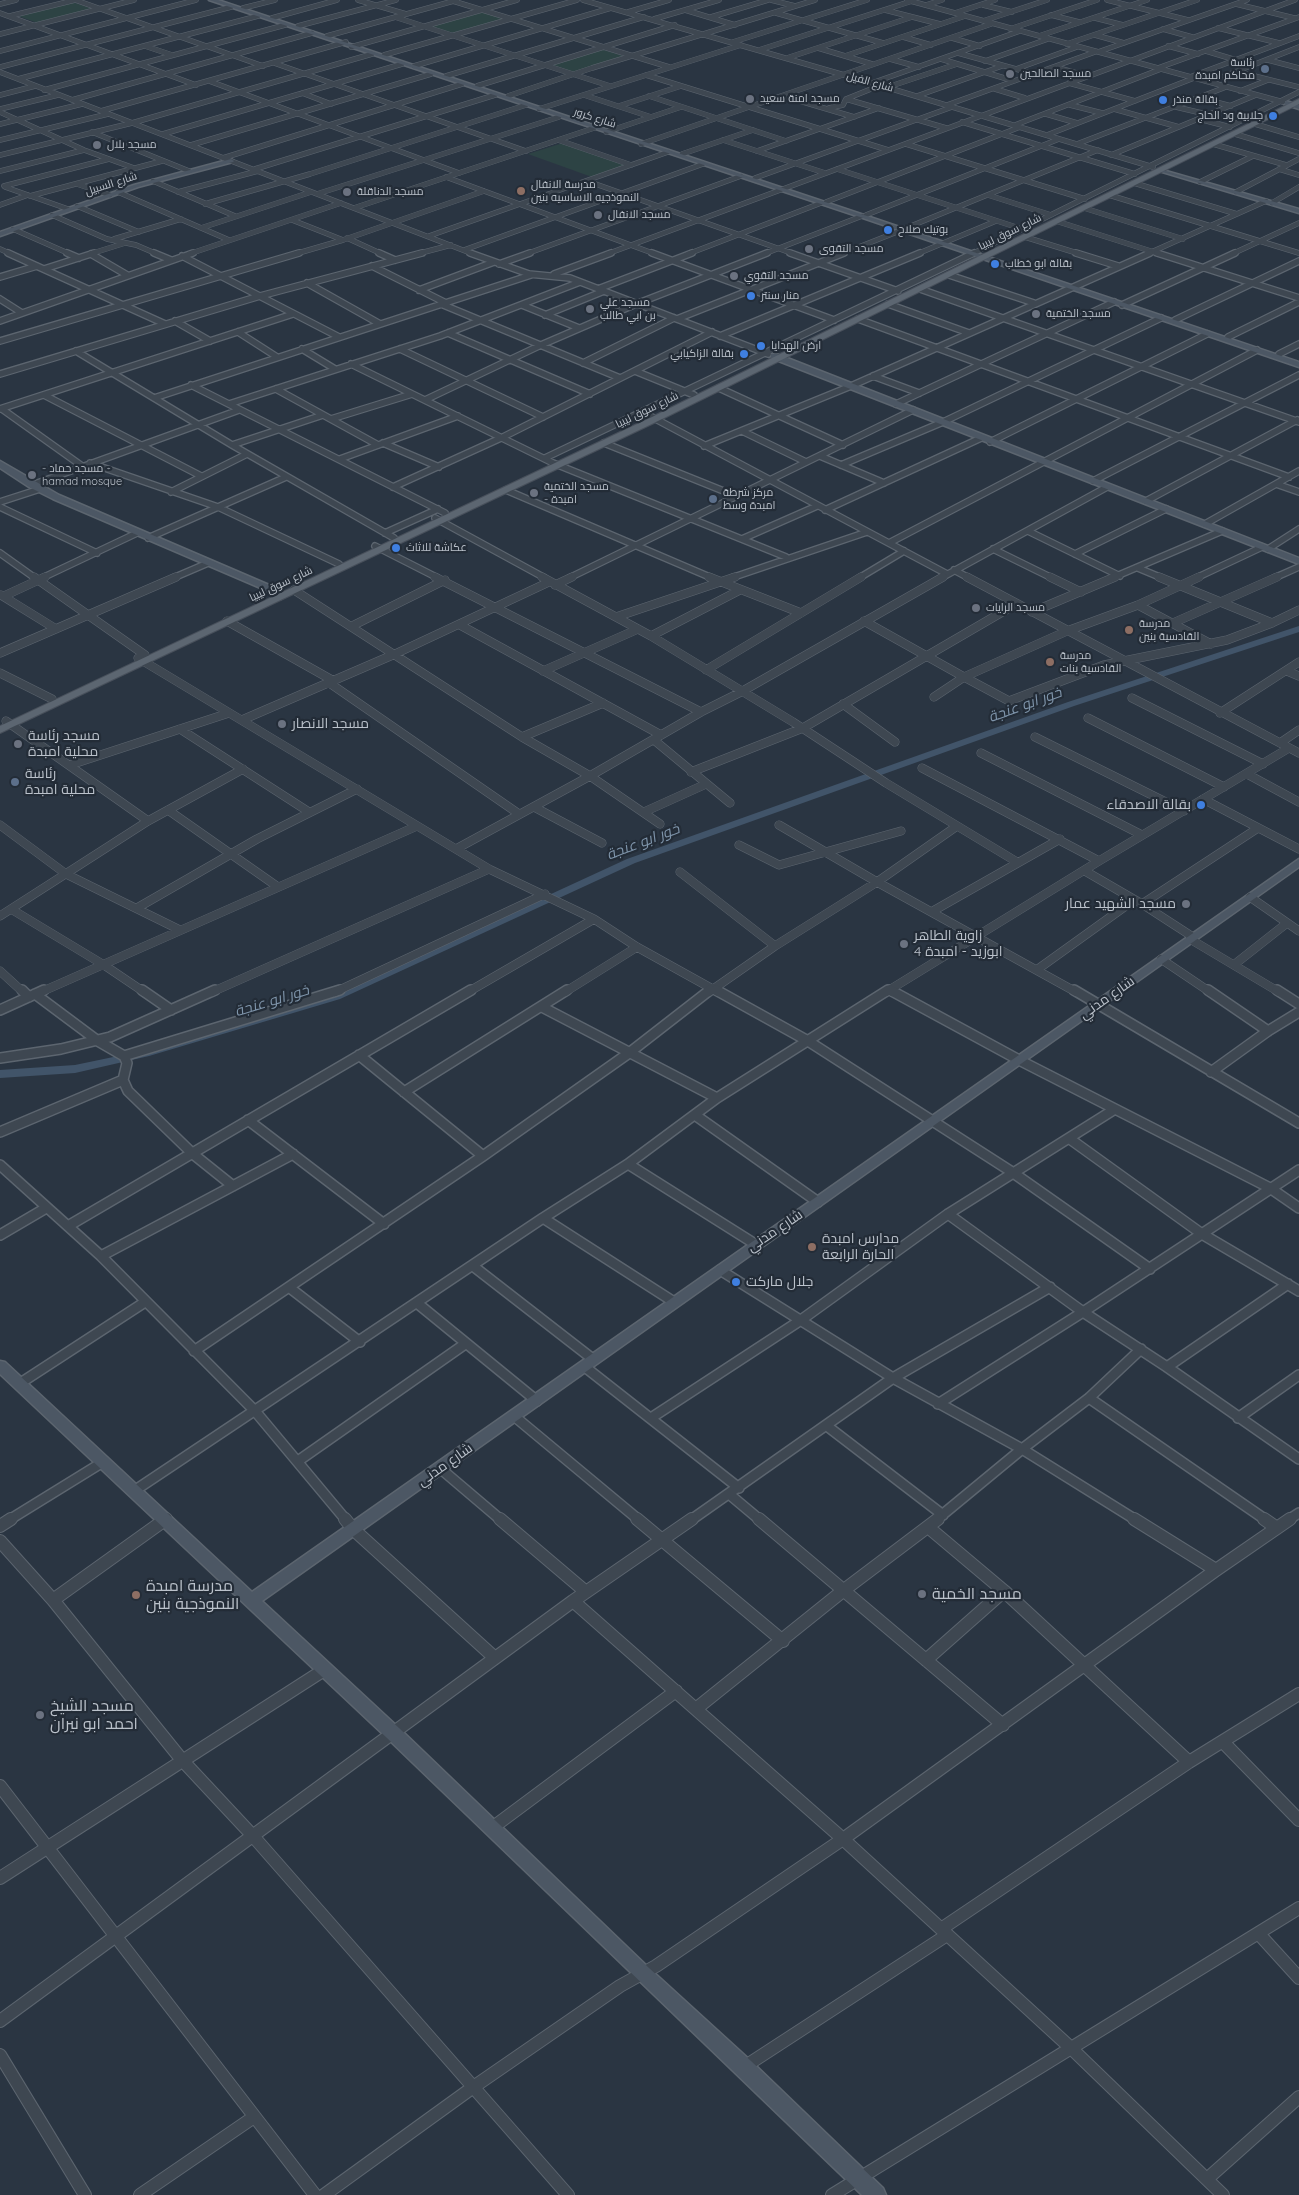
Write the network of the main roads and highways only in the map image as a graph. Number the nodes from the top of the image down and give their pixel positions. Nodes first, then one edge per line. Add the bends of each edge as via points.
1 (212, 0) edge
2 (219, 0) edge
3 (349, 45) junction
4 (1299, 97) edge
5 (1291, 104) edge
6 (541, 109) junction
7 (1233, 130) junction
8 (608, 131) junction
9 (644, 143) junction
10 (231, 161) road end
11 (1156, 168) junction
12 (782, 189) junction
13 (1299, 211) edge
14 (0, 234) edge
15 (980, 255) junction
16 (998, 262) joint
17 (1074, 287) junction
18 (1120, 303) junction
19 (773, 356) junction
20 (1299, 363) edge
21 (653, 417) junction
22 (552, 462) junction
23 (0, 464) edge
24 (439, 515) junction
25 (378, 548) junction
26 (1299, 561) edge
27 (278, 595) junction
28 (142, 658) junction
29 (6, 723) edge
30 (0, 730) edge
31 (1299, 862) edge
32 (0, 1366) edge
33 (252, 1600) junction
34 (876, 2195) edge

1 - 3 main road, شارع كرور
2 - 3 main road, شارع كرور
3 - 6 main road, شارع كرور
3 - 6 main road, شارع كرور
4 - 5 main road, شارع سوق ليبيا
5 - 7 main road, شارع سوق ليبيا
5 - 7 main road, شارع سوق ليبيا via 1254,124
6 - 8 main road, شارع كرور
6 - 8 main road, شارع كرور
7 - 11 main road, شارع سوق ليبيا
7 - 11 main road, شارع سوق ليبيا via 1213,144
8 - 9 main road, شارع كرور
9 - 12 main road, شارع كرور
9 - 12 main road, شارع كرور
10 - 14 main road, شارع السبيل via 118,192
11 - 13 main road
11 - 15 main road, شارع سوق ليبيا
11 - 15 main road, شارع سوق ليبيا via 1109,195 1084,203
12 - 15 main road, شارع كرور
15 - 16 main road
15 - 17 main road, شارع كرور
15 - 19 main road, شارع سوق ليبيا via 899,291
15 - 19 main road, شارع سوق ليبيا via 949,275
16 - 17 main road
17 - 18 main road
17 - 18 main road
18 - 20 main road
18 - 20 main road
19 - 21 main road, شارع سوق ليبيا via 719,388
19 - 21 main road, شارع سوق ليبيا via 690,393
19 - 26 main road
21 - 22 main road, شارع سوق ليبيا
21 - 22 main road, شارع سوق ليبيا via 604,443
22 - 24 main road, شارع سوق ليبيا
22 - 24 main road, شارع سوق ليبيا via 506,490
23 - 27 main road via 36,487
24 - 25 main road, شارع سوق ليبيا
24 - 25 main road, شارع سوق ليبيا
25 - 27 main road, شارع سوق ليبيا
25 - 27 main road, شارع سوق ليبيا
27 - 28 main road, شارع سوق ليبيا
27 - 28 main road, شارع سوق ليبيا via 228,621
28 - 29 main road, شارع سوق ليبيا
28 - 29 main road, شارع سوق ليبيا
29 - 30 main road, شارع سوق ليبيا
31 - 33 main road, شارع مدني
32 - 33 main road
33 - 34 main road

